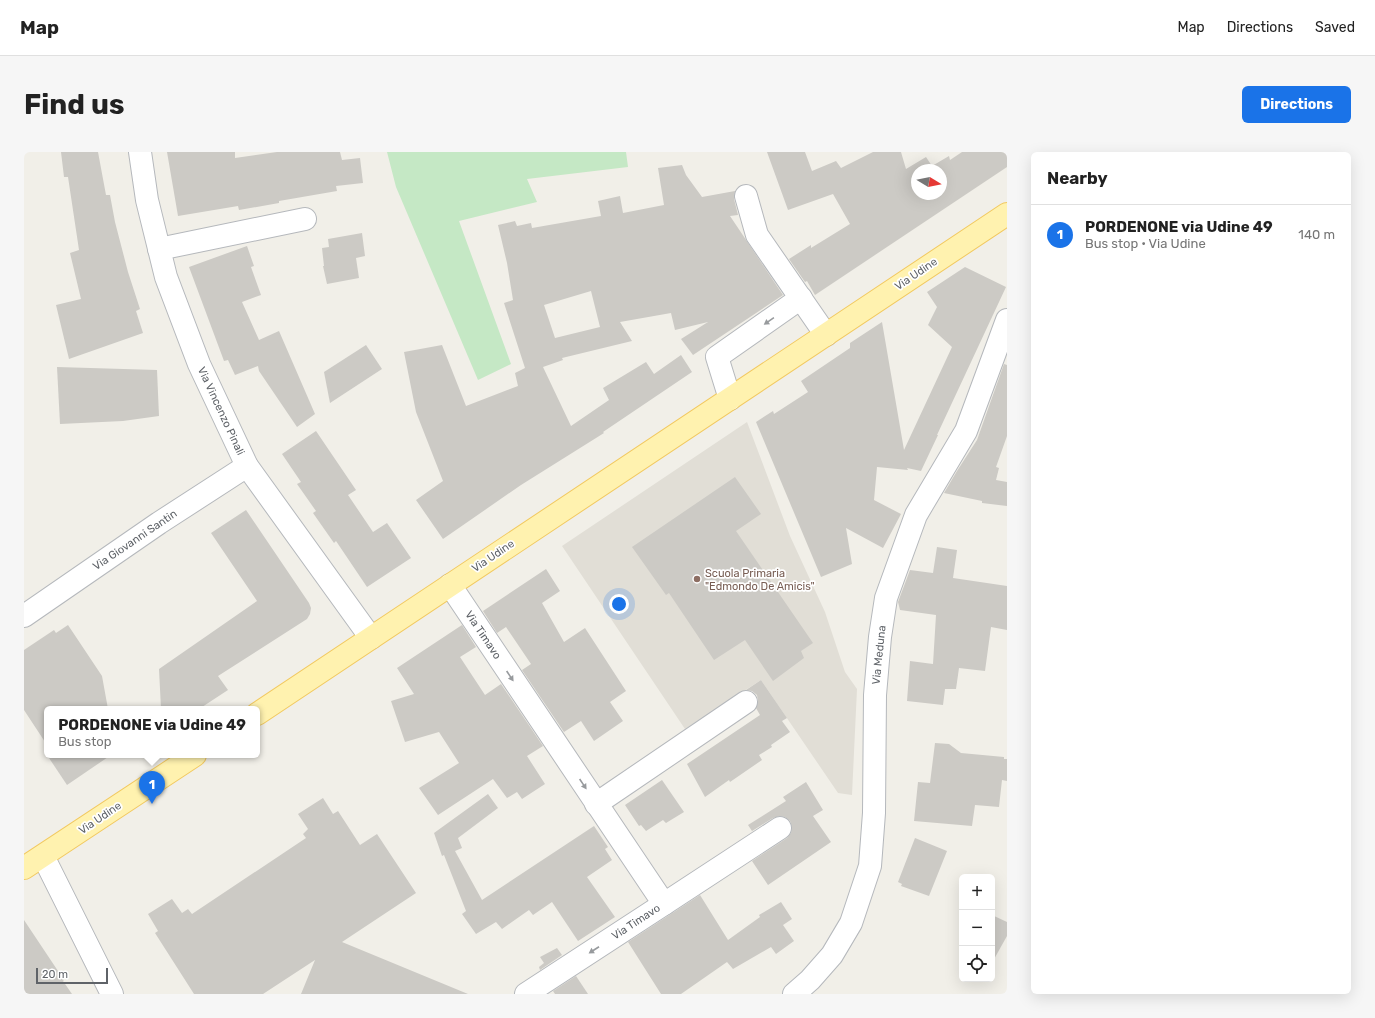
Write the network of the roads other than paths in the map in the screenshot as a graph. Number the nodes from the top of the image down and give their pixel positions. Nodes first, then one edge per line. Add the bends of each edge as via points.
1 (140, 152) edge
2 (746, 196) dead end
3 (1007, 214) edge
4 (305, 219) dead end
5 (159, 249) junction
6 (801, 298) junction
7 (1007, 320) edge
8 (826, 335) junction
9 (730, 399) junction
10 (248, 466) junction
11 (450, 586) junction
12 (24, 616) edge
13 (371, 638) junction
14 (746, 702) dead end
15 (260, 712) edge
16 (190, 758) edge
17 (596, 804) junction
18 (780, 828) dead end
19 (43, 856) junction
20 (24, 868) edge
21 (664, 904) junction
22 (112, 994) edge
23 (526, 994) edge
24 (794, 994) edge

1 - 5 street, Via Vincenzo Pinali via 147,200
2 - 6 street via 757,235
3 - 8 main road, Via Udine
4 - 5 street
5 - 10 street, Via Vincenzo Pinali via 166,277 199,364
6 - 8 street
6 -> 9 street via 717,357
7 - 24 street, Via Meduna via 966,431 916,515 886,598 875,695 874,813 870,866 851,923 832,955
8 - 9 main road, Via Udine
9 - 11 main road, Via Udine
10 - 12 street, Via Giovanni Santin
10 - 13 street, Via Vincenzo Pinali
11 - 13 main road, Via Udine
11 -> 17 street, Via Timavo
13 - 15 main road, Via Udine
14 - 17 street
16 - 19 main road, Via Udine
17 - 21 street, Via Timavo
18 - 21 street
19 - 20 main road, Via Udine
19 - 22 street
21 -> 23 street, Via Timavo

